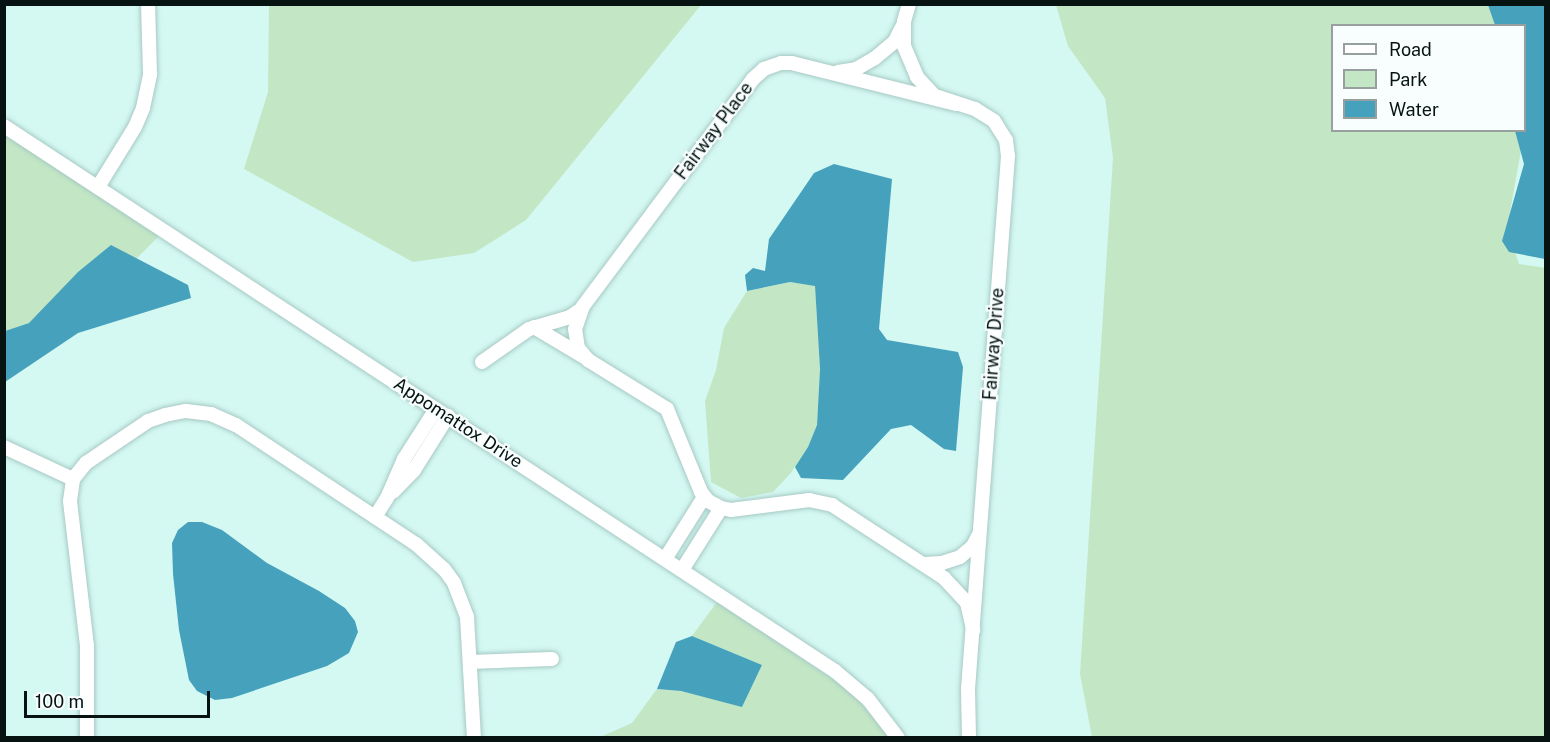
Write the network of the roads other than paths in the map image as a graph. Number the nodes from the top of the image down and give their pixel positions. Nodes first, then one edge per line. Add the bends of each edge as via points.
1 (148, 4) edge
2 (909, 4) edge
3 (904, 22) junction
4 (820, 70) junction
5 (956, 105) junction
6 (4, 126) edge
7 (98, 187) junction
8 (583, 306) junction
9 (534, 327) junction
10 (588, 360) junction
11 (482, 362) dead end
12 (442, 413) junction
13 (4, 447) edge
14 (73, 479) junction
15 (704, 497) junction
16 (721, 508) junction
17 (375, 517) junction
18 (980, 528) junction
19 (664, 559) junction
20 (924, 564) junction
21 (682, 570) junction
22 (973, 630) junction
23 (552, 659) dead end
24 (470, 662) junction
25 (87, 738) edge
26 (474, 738) edge
27 (898, 738) edge
28 (969, 738) edge

1 - 7 street via 150,74 143,108
2 - 3 street, Fairway Drive
3 - 4 street via 891,45 865,65 847,71
3 - 5 street, Fairway Drive via 904,46 917,77 935,96
4 - 5 street, Fairway Place
4 - 8 street, Fairway Place via 781,63 758,72
5 - 18 street, Fairway Drive via 975,109 994,121 1006,140 1008,156
6 - 7 street, Appomattox Drive
7 - 12 street, Appomattox Drive
8 - 9 street via 570,317
8 - 10 street, Fairway Place via 575,322 575,334 578,348
9 - 10 street
9 - 11 street
10 - 15 street via 667,409
12 - 17 street via 414,470
12 - 19 street, Appomattox Drive
13 - 14 street
14 - 17 street via 86,463 148,422 176,412 199,412 236,425
14 - 25 street via 70,501 87,646
15 - 16 street
15 - 19 street
16 - 20 street via 820,501
16 - 21 street
17 - 24 street via 431,556 454,583 467,617
18 - 20 street via 973,546 960,557
18 - 22 street, Fairway Drive
19 - 21 street, Appomattox Drive
20 - 22 street via 961,594
21 - 27 street, Appomattox Drive via 849,681
22 - 28 street, Fairway Drive via 967,710
23 - 24 street
24 - 26 street

